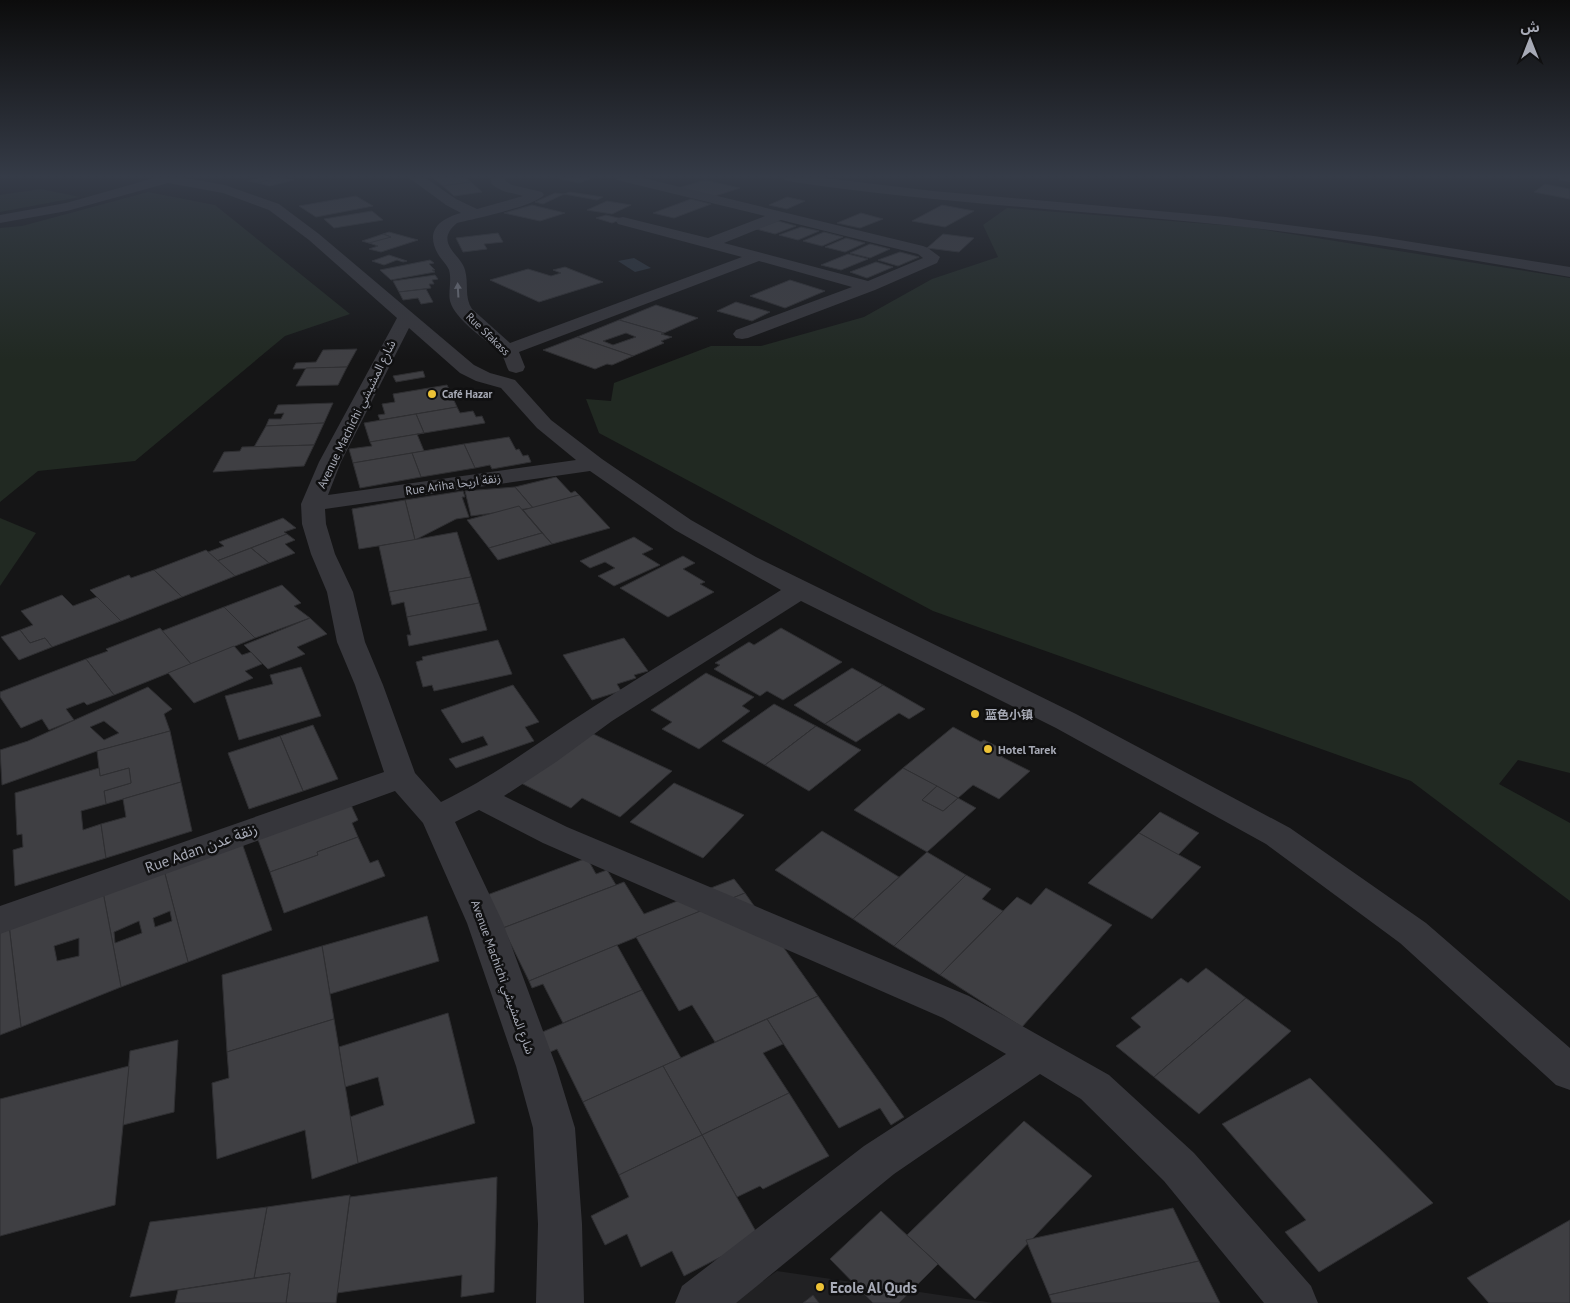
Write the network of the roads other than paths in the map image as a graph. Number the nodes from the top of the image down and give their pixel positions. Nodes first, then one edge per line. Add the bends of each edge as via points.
1 (313, 238) edge
2 (441, 238) edge
3 (684, 238) edge
4 (723, 238) edge
5 (869, 238) edge
6 (1361, 238) edge
7 (707, 244) junction
8 (758, 256) junction
9 (1570, 272) edge
10 (869, 286) junction
11 (406, 317) junction
12 (742, 334) dead end
13 (507, 350) junction
14 (508, 384) junction
15 (594, 464) junction
16 (313, 504) junction
17 (800, 590) junction
18 (401, 777) junction
19 (479, 797) junction
20 (437, 818) junction
21 (0, 920) edge
22 (1039, 1053) junction
23 (1570, 1073) edge
24 (560, 1303) edge
25 (699, 1303) edge
26 (1294, 1303) edge

1 - 11 street
13 -> 2 street, Rue Sfakass via 465,312 459,302 457,269 446,258
3 - 7 street
4 - 7 street
5 - 10 street via 923,251 932,257
6 - 9 street
7 - 8 street
8 - 10 street
8 - 13 street
10 - 12 street
11 - 14 street via 467,369
11 - 16 street, Avenue Machichi شارع المشيشي via 334,454
13 - 14 street, Rue Sfakass via 516,366
14 - 15 street via 544,424
15 - 16 street, Rue Ariha زنقة اريحا
15 - 17 street via 684,525
16 - 18 street, Avenue Machichi شارع المشيشي via 314,524 340,592 351,642
17 - 19 street via 602,714
17 - 23 street via 1066,721 1278,836 1413,933
18 - 20 street, Avenue Machichi شارع المشيشي
18 - 21 street, Rue Adan زنقة عدن
19 - 20 street
19 - 22 street via 555,835 956,1007
20 - 24 street, Avenue Machichi شارع المشيشي via 485,923 536,1066 554,1128 560,1224
22 - 25 street via 879,1160
22 - 26 street via 1095,1087 1179,1167

